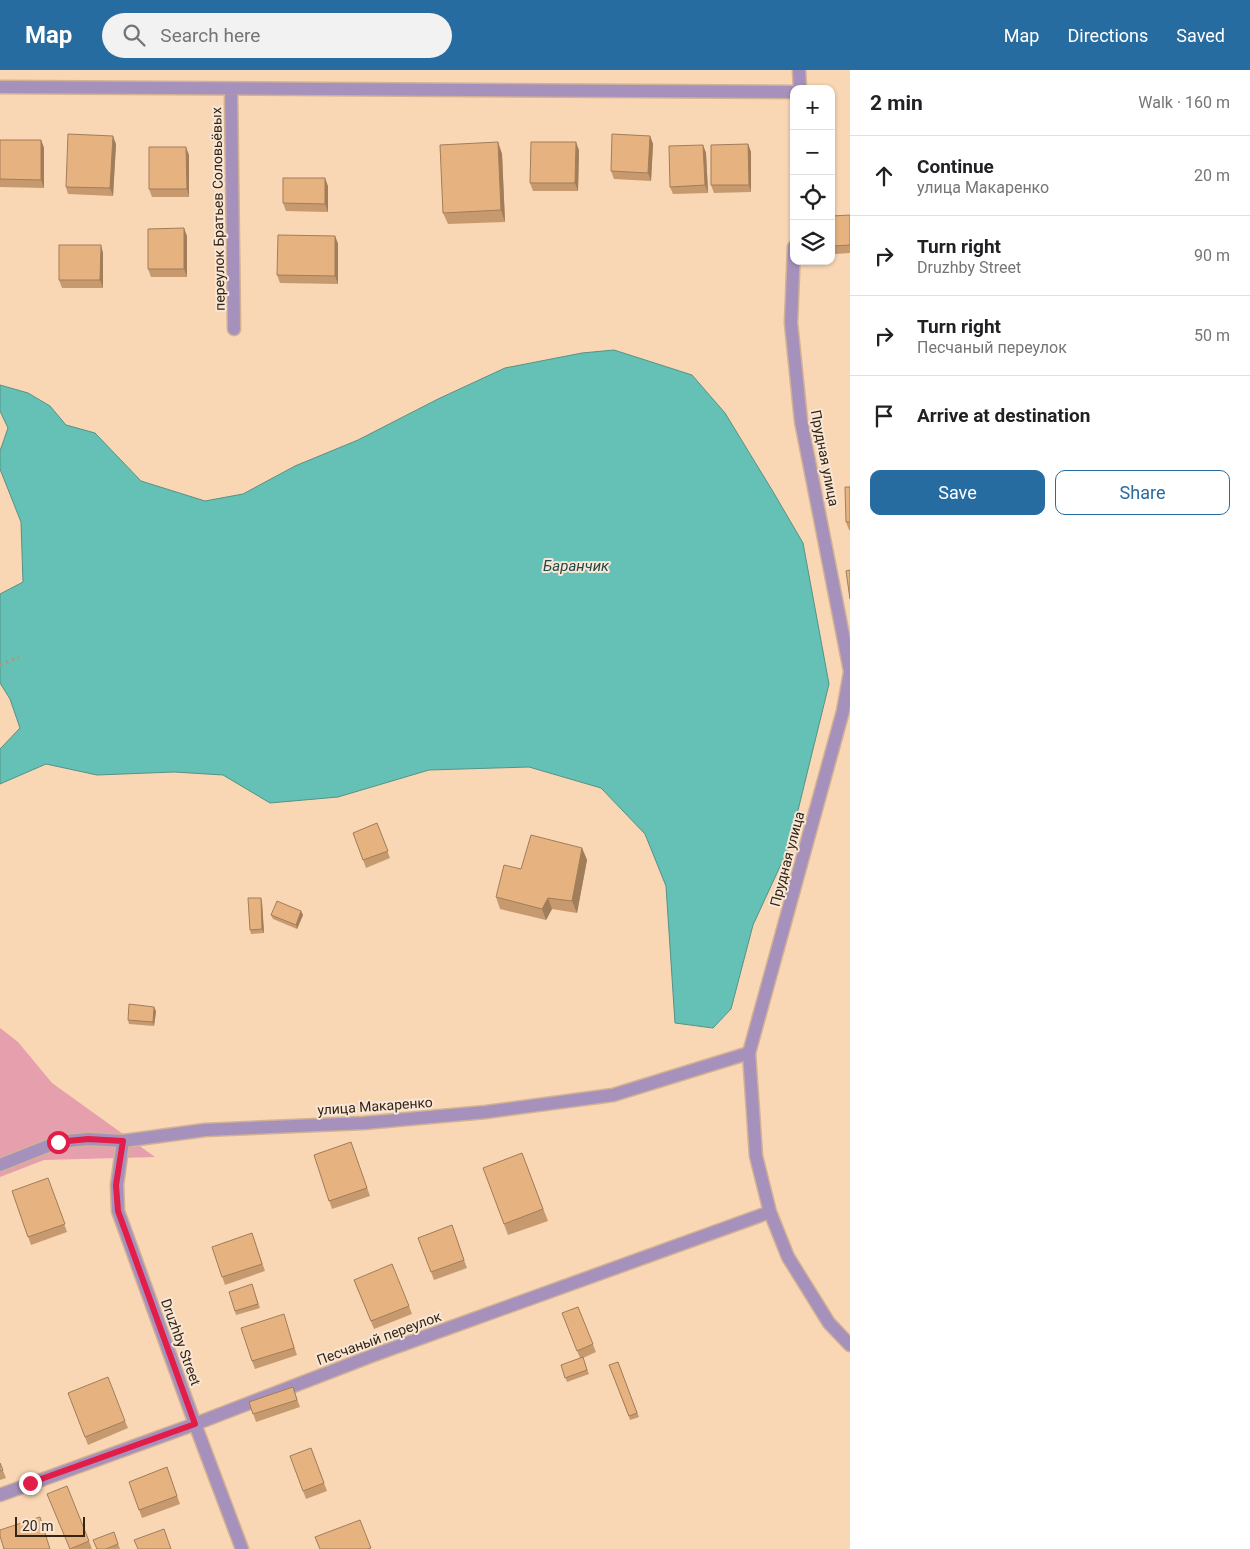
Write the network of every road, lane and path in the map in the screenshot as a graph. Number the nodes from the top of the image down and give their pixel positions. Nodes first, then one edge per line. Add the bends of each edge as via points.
1 (799, 70) edge
2 (800, 85) edge
3 (0, 88) edge
4 (232, 89) junction
5 (790, 92) edge
6 (793, 265) edge
7 (234, 329) dead end
8 (19, 657) dead end
9 (0, 665) edge
10 (850, 672) edge
11 (749, 1053) junction
12 (123, 1141) junction
13 (0, 1165) edge
14 (770, 1212) junction
15 (850, 1344) edge
16 (195, 1424) junction
17 (0, 1494) edge
18 (242, 1549) edge

1 - 2 street
3 - 4 street
4 - 5 street
4 - 7 street, переулок Братьев Соловьёвых
6 - 10 street, Прудная улица via 791,323 801,421
8 - 9 path
10 - 11 street, Прудная улица via 843,710
11 - 12 street, улица Макаренко via 612,1095 486,1112 364,1123 205,1130
11 - 14 street, Прудная улица via 756,1156
12 - 13 street, улица Макаренко via 88,1139 58,1142
12 - 16 street, Druzhby Street via 116,1185 118,1211
14 - 15 street, Прудная улица via 788,1257 829,1323
14 - 16 street, Песчаный переулок via 374,1355
16 - 17 street, Песчаный переулок
16 - 18 street, Druzhby Street

